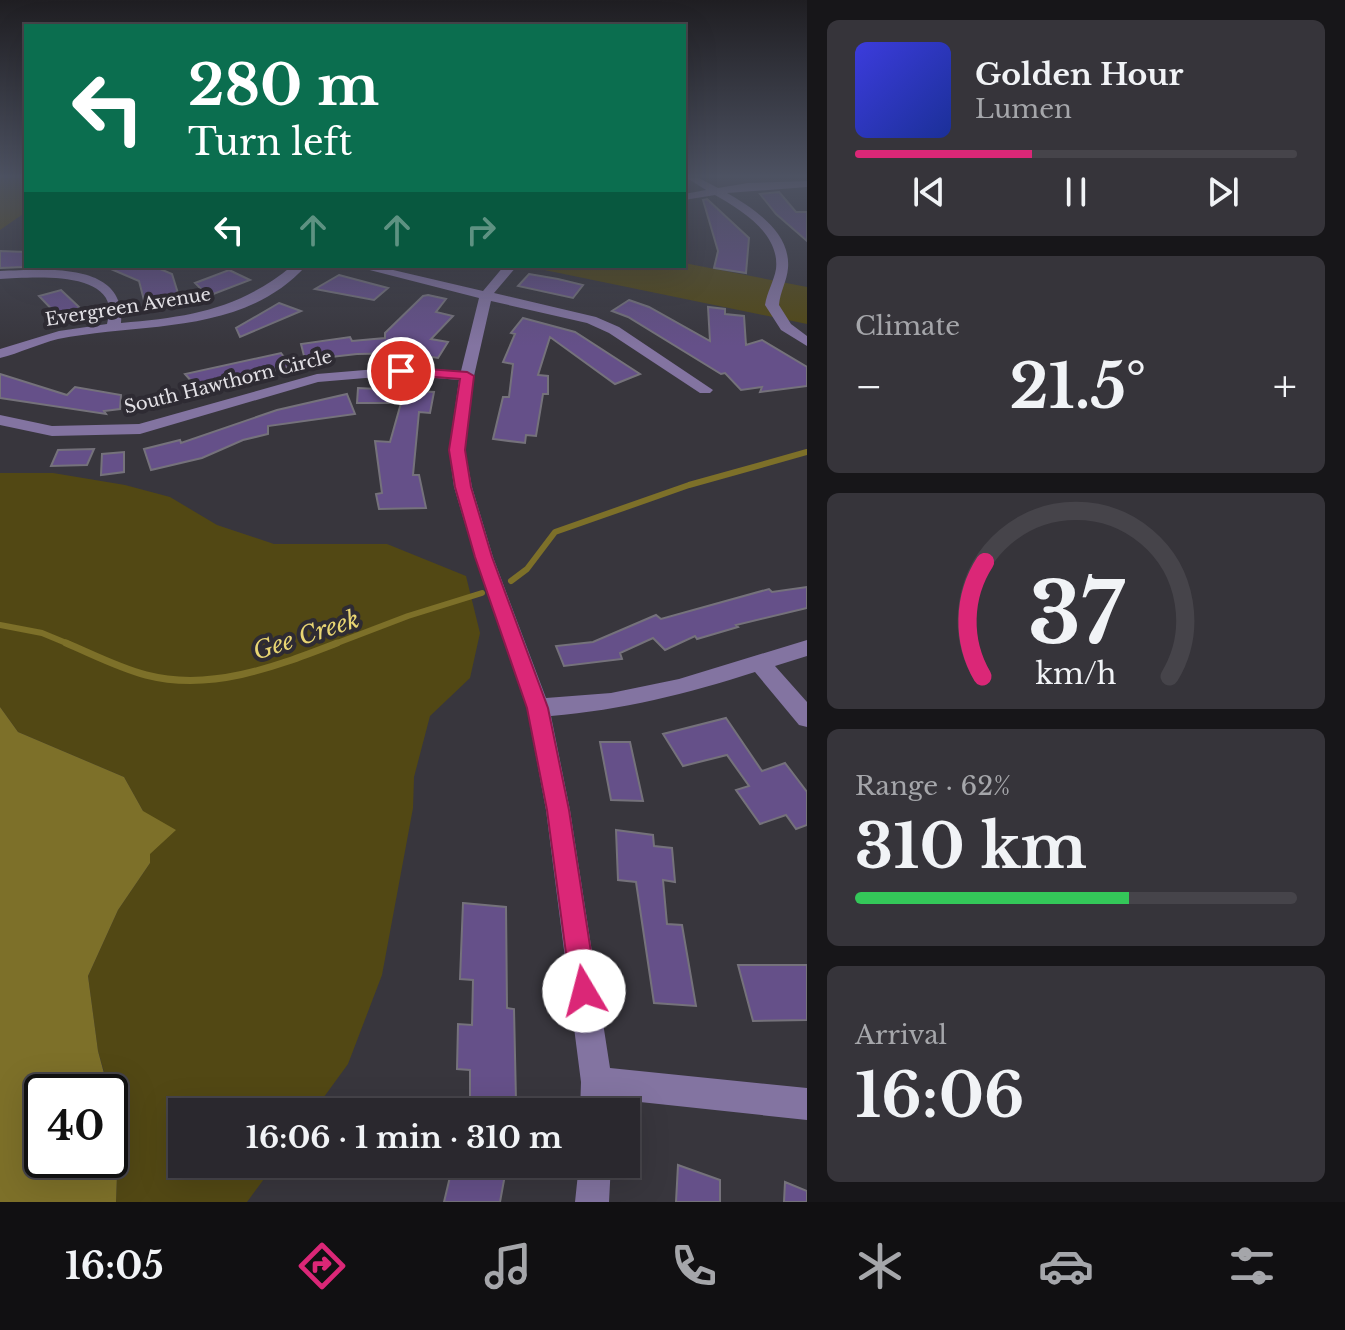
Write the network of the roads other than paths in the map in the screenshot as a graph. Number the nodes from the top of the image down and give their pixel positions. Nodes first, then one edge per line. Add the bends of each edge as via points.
1 (769, 234) edge
2 (298, 268) edge
3 (369, 268) edge
4 (509, 268) edge
5 (0, 275) edge
6 (487, 294) junction
7 (114, 326) junction
8 (807, 342) edge
9 (0, 354) edge
10 (467, 376) junction
11 (705, 390) dead end
12 (0, 420) edge
13 (807, 648) edge
14 (760, 663) junction
15 (538, 708) junction
16 (807, 718) edge
17 (596, 1097) edge
18 (807, 1104) edge
19 (594, 1178) edge
20 (592, 1202) edge

1 - 8 street via 783,263 772,305 786,327
2 - 7 street, Evergreen Avenue via 238,306 183,320
3 - 6 street
4 - 6 street
5 - 7 street via 92,280 116,304
6 - 10 street
6 - 11 street via 614,330
7 - 9 street, Evergreen Avenue via 57,334
10 - 12 street, South Hawthorn Circle via 401,371 332,376 140,429 52,431
10 - 15 street via 457,450 463,487
13 - 14 street
14 - 15 street via 611,702
14 - 16 street
15 - 17 street via 558,810
17 - 18 street
19 - 20 street

